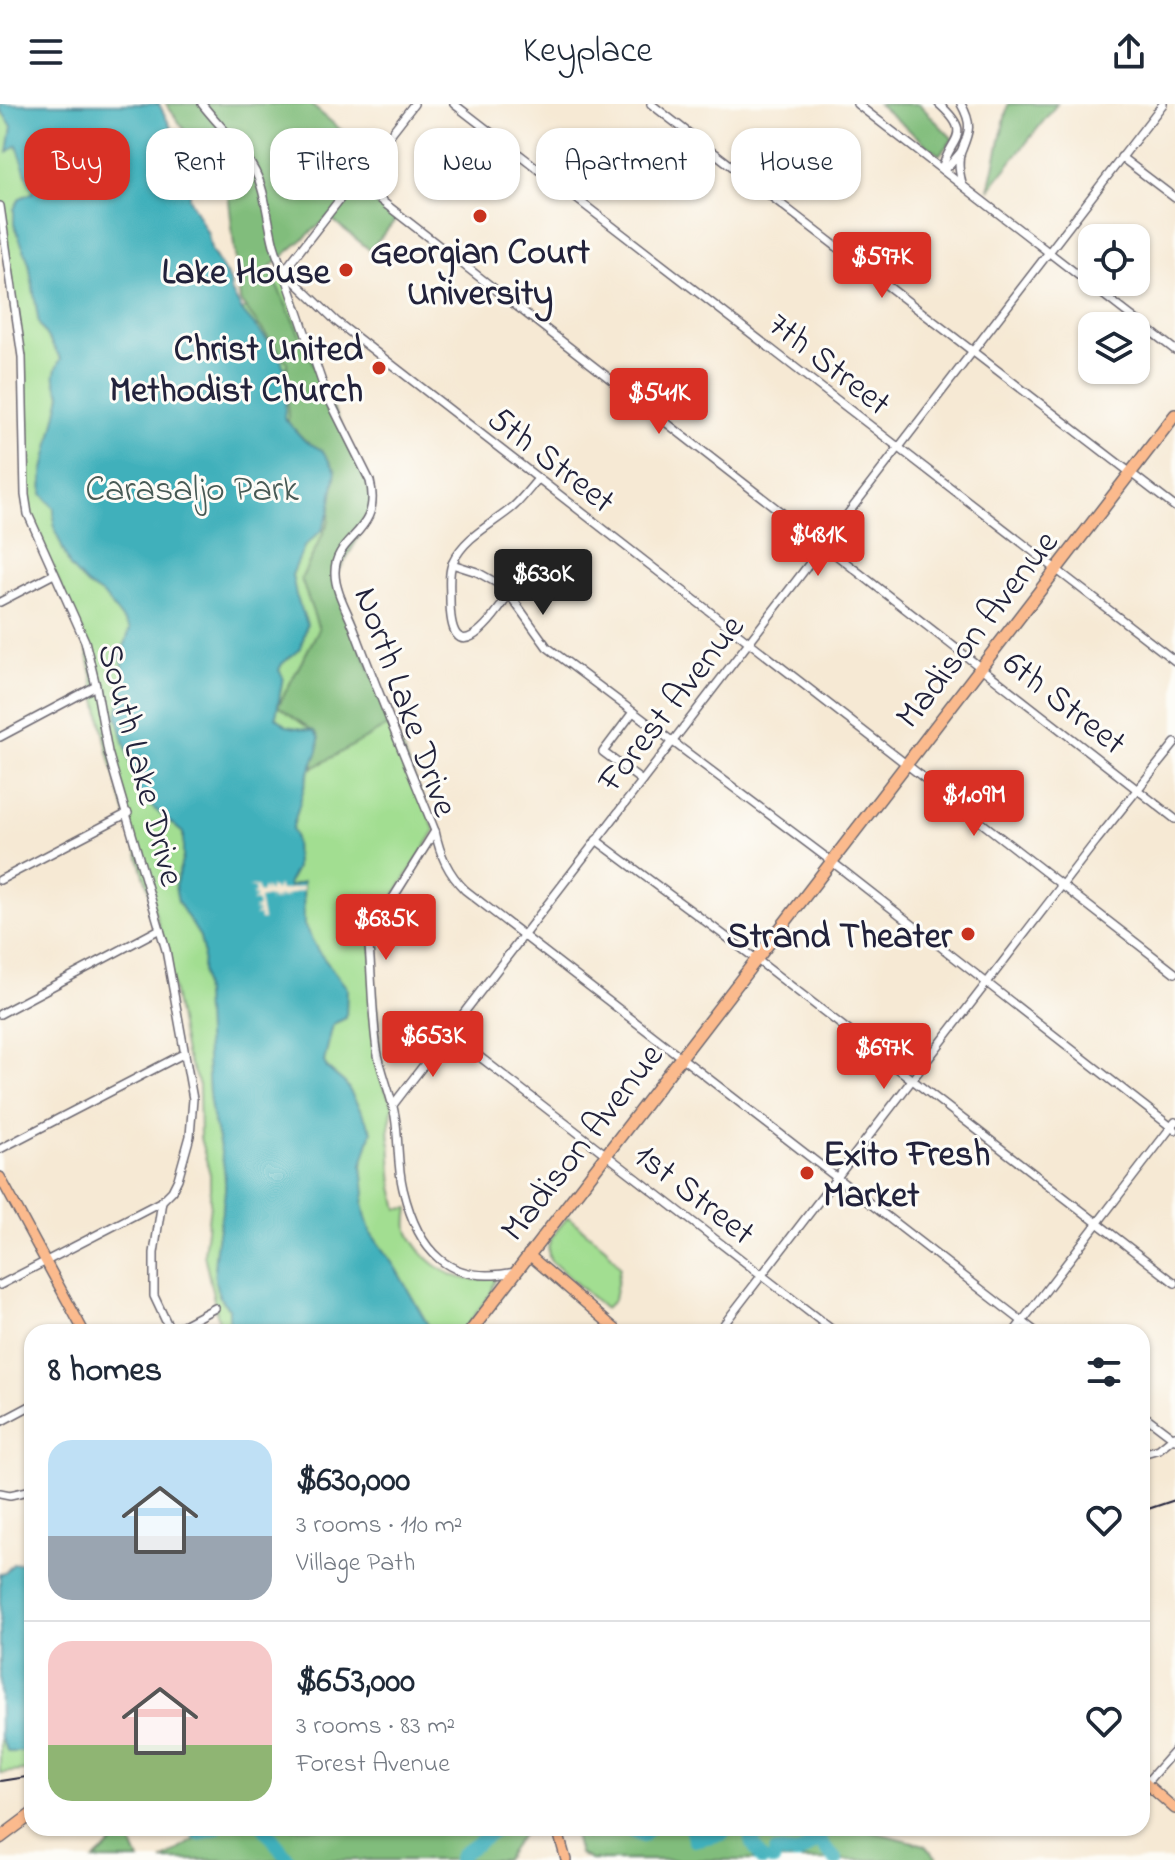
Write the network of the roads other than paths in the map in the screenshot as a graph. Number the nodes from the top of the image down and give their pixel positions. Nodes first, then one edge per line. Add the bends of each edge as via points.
1 (202, 104) edge
2 (414, 104) edge
3 (454, 104) edge
4 (651, 104) edge
5 (857, 104) edge
6 (939, 104) edge
7 (961, 104) edge
8 (1163, 104) edge
9 (396, 128) edge
10 (960, 153) junction
11 (1121, 157) junction
12 (942, 169) junction
13 (962, 184) junction
14 (1175, 198) edge
15 (341, 200) edge
16 (380, 200) edge
17 (0, 206) edge
18 (1048, 253) junction
19 (284, 271) junction
20 (1175, 350) edge
21 (974, 351) junction
22 (1175, 415) edge
23 (900, 448) junction
24 (1131, 472) junction
25 (538, 479) junction
26 (1175, 507) edge
27 (824, 545) junction
28 (452, 564) junction
29 (1056, 569) junction
30 (54, 574) junction
31 (510, 593) junction
32 (0, 602) edge
33 (747, 643) junction
34 (1175, 661) edge
35 (980, 666) junction
36 (96, 686) junction
37 (633, 712) junction
38 (0, 737) edge
39 (673, 741) junction
40 (1175, 743) edge
41 (906, 764) junction
42 (642, 781) junction
43 (1137, 790) junction
44 (128, 813) junction
45 (1175, 819) edge
46 (435, 831) junction
47 (596, 840) junction
48 (831, 861) junction
49 (0, 880) edge
50 (1062, 886) junction
51 (160, 929) junction
52 (523, 935) junction
53 (756, 959) junction
54 (1175, 973) edge
55 (987, 982) junction
56 (0, 1014) edge
57 (449, 1033) junction
58 (185, 1053) junction
59 (680, 1057) junction
60 (911, 1080) junction
61 (393, 1105) junction
62 (1174, 1126) edge
63 (0, 1149) edge
64 (604, 1154) junction
65 (0, 1177) edge
66 (837, 1178) junction
67 (162, 1201) junction
68 (1096, 1223) junction
69 (528, 1254) junction
70 (46, 1262) junction
71 (515, 1272) junction
72 (761, 1276) junction
73 (1175, 1283) edge
74 (0, 1285) edge
75 (215, 1308) dead end
76 (1022, 1321) junction
77 (80, 1324) edge
78 (167, 1324) edge
79 (186, 1324) edge
80 (476, 1324) edge
81 (610, 1324) edge
82 (724, 1324) edge
83 (824, 1324) edge
84 (1020, 1324) edge
85 (1026, 1324) edge
86 (24, 1409) edge
87 (1150, 1420) edge
88 (0, 1422) edge
89 (1174, 1438) edge
90 (1150, 1452) edge
91 (24, 1492) edge
92 (0, 1493) edge
93 (1175, 1750) edge
94 (1150, 1776) edge
95 (1150, 1787) edge
96 (1175, 1809) edge
97 (24, 1820) edge
98 (559, 1836) edge
99 (0, 1838) edge
100 (566, 1860) edge

1 - 19 street, North Lake Drive via 257,175 274,253
2 - 9 street
3 - 23 street, 7th Street
4 - 21 street
5 - 12 street
6 - 12 street via 958,133
7 - 10 street via 969,135
8 - 11 street, Forest Avenue
10 - 12 street
10 - 13 street
11 - 14 street
11 - 18 street, Forest Avenue
12 - 13 street
13 - 18 street
15 - 19 street
16 - 27 street, 6th Street
17 - 30 street, South Lake Drive via 22,357 25,495
18 - 20 street
18 - 21 street, Forest Avenue
19 - 25 street, 5th Street via 337,322
19 - 46 street, North Lake Drive via 325,391 358,452 374,496 373,510 340,555 335,575
21 - 23 street, Forest Avenue
21 - 24 street
22 - 24 highway, Madison Avenue
23 - 27 street, Forest Avenue
23 - 29 street, 7th Street
24 - 26 street
24 - 29 highway, Madison Avenue
25 - 28 street via 514,506 473,537
25 - 33 street, 5th Street
27 - 33 street, Forest Avenue
27 - 35 street, 6th Street
28 - 31 street via 477,572
28 - 31 street via 450,620 460,638 469,639 493,619
29 - 34 street, 7th Street
29 - 35 highway, Madison Avenue
30 - 32 street
30 - 36 street, South Lake Drive via 85,641
31 - 37 street via 547,647
33 - 39 street, Forest Avenue
33 - 41 street, 5th Street
35 - 41 highway, Madison Avenue
35 - 43 street, 6th Street
36 - 38 street
36 - 44 street, South Lake Drive via 108,752
37 - 39 street
37 - 42 street via 603,752
39 - 42 street, Forest Avenue
39 - 48 street
40 - 43 street
41 - 48 highway, Madison Avenue
41 - 50 street, 5th Street
42 - 47 street, Forest Avenue
43 - 45 street, 6th Street
43 - 50 street
44 - 49 street
44 - 51 street, South Lake Drive
46 - 52 street via 452,877
46 - 61 street, North Lake Drive via 388,903 369,946 377,1052
47 - 52 street, Forest Avenue
47 - 53 street
48 - 53 highway, Madison Avenue
48 - 55 street
50 - 54 street, 5th Street
50 - 55 street
51 - 56 street
51 - 58 street, South Lake Drive
52 - 57 street, Forest Avenue
52 - 59 street
53 - 59 highway, Madison Avenue
53 - 60 street
55 - 60 street
55 - 62 street
57 - 61 street, Forest Avenue
57 - 64 street, 1st Street
58 - 63 street
58 - 67 street, South Lake Drive via 193,1120 178,1179
59 - 64 highway, Madison Avenue
59 - 66 street
60 - 66 street
60 - 68 street
61 - 71 street, North Lake Drive via 402,1188 434,1254 467,1275
62 - 68 street
64 - 69 highway, Madison Avenue
64 - 72 street, 1st Street
65 - 70 main road
66 - 72 street
66 - 76 street
67 - 70 street
67 - 78 street, South Lake Drive via 152,1277
68 - 73 street
68 - 76 street
69 - 71 highway, Madison Avenue
69 - 81 main road
70 - 74 street
70 - 77 main road
71 - 80 highway, Madison Avenue
72 - 82 street
72 - 83 street, 1st Street
75 - 79 street
76 - 84 street
76 - 85 street
86 - 88 street
87 - 89 street
89 - 90 street
91 - 92 street
93 - 94 street
95 - 96 main road
97 - 99 highway
98 - 100 main road

